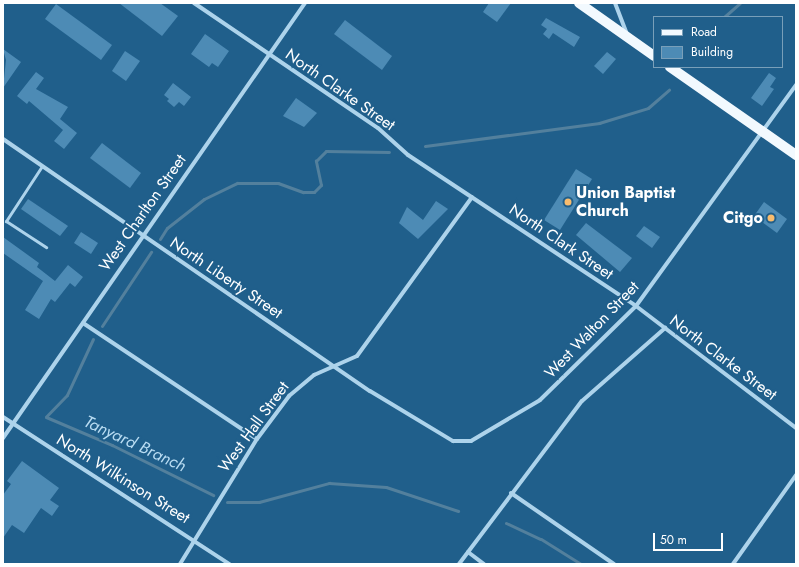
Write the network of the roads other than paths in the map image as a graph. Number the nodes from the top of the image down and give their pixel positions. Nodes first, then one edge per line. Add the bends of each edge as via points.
1 (194, 3) edge
2 (305, 3) edge
3 (579, 3) edge
4 (615, 3) edge
5 (629, 38) junction
6 (268, 54) junction
7 (653, 55) edge
8 (671, 68) edge
9 (796, 86) edge
10 (765, 133) junction
11 (3, 138) edge
12 (796, 155) edge
13 (42, 166) junction
14 (472, 197) junction
15 (142, 236) junction
16 (46, 247) dead end
17 (636, 306) junction
18 (83, 323) junction
19 (665, 328) junction
20 (336, 366) junction
21 (3, 417) edge
22 (13, 424) junction
23 (796, 428) edge
24 (439, 434) joint
25 (3, 438) edge
26 (257, 439) junction
27 (796, 475) edge
28 (511, 493) junction
29 (196, 540) junction
30 (468, 552) junction
31 (180, 564) edge
32 (229, 564) edge
33 (459, 564) edge
34 (484, 564) edge
35 (614, 564) edge
36 (733, 564) edge

1 - 6 street, North Clarke Street
2 - 6 street, West Charlton Street
3 - 5 main road
4 - 5 street
5 - 7 main road
6 - 14 street, North Clarke Street
6 - 15 street, West Charlton Street
8 - 10 main road
9 - 10 street, West Walton Street
10 - 12 main road
10 - 17 street, West Walton Street
11 - 13 street, North Liberty Street
13 - 15 street, North Liberty Street
13 - 16 lane via 6,221
14 - 17 street, North Clark Street
14 - 20 street, West Hall Street via 374,337 357,356
15 - 18 street, West Charlton Street
15 - 20 street, North Liberty Street
17 - 19 street, North Clarke Street
17 - 24 street, West Walton Street via 540,400 493,431 472,441 453,441
18 - 22 street, West Charlton Street
18 - 26 street
19 - 23 street, North Clarke Street
19 - 28 street via 582,401
20 - 24 street, North Liberty Street
20 - 26 street, West Hall Street via 300,384
21 - 22 street, North Wilkinson Street
22 - 25 street, West Charlton Street
22 - 29 street, North Wilkinson Street
26 - 29 street, West Hall Street
27 - 36 street
28 - 30 street
28 - 35 street
29 - 31 street, West Hall Street
29 - 32 street, North Wilkinson Street
30 - 33 street
30 - 34 street

